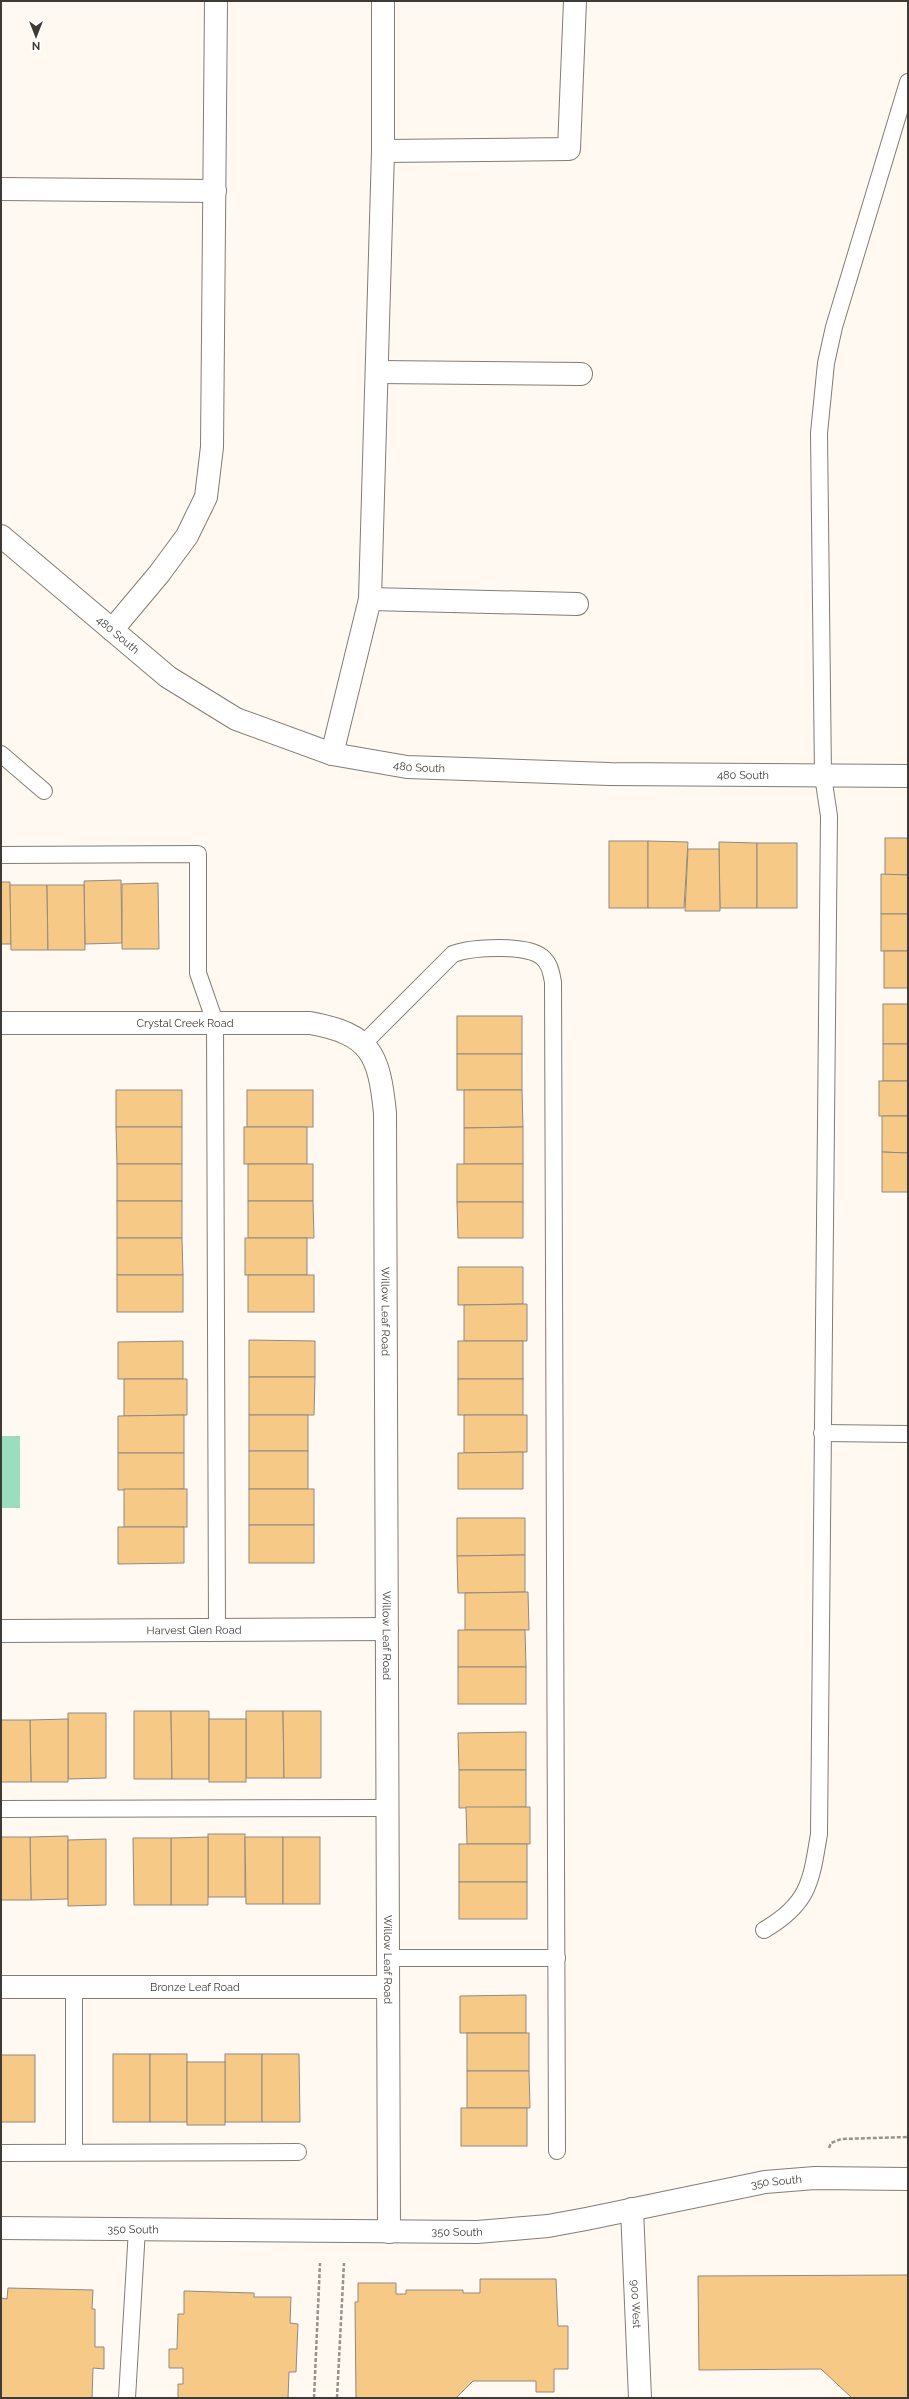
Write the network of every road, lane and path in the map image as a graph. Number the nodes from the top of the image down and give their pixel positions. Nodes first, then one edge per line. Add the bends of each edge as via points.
1 (216, 1) edge
2 (383, 1) edge
3 (575, 1) edge
4 (908, 82) edge
5 (383, 151) junction
6 (1, 189) edge
7 (215, 191) junction
8 (378, 372) junction
9 (581, 374) dead end
10 (1, 536) edge
11 (370, 599) junction
12 (577, 604) dead end
13 (112, 630) junction
14 (1, 754) edge
15 (332, 754) junction
16 (823, 776) junction
17 (908, 776) edge
18 (44, 791) dead end
19 (1, 855) edge
20 (215, 1022) junction
21 (1, 1023) edge
22 (363, 1044) junction
23 (822, 1433) junction
24 (908, 1434) edge
25 (387, 1629) junction
26 (217, 1630) junction
27 (1, 1631) edge
28 (387, 1808) junction
29 (1, 1809) edge
30 (764, 1930) dead end
31 (388, 1958) junction
32 (556, 1958) junction
33 (1, 1987) edge
34 (74, 1987) junction
35 (388, 1987) junction
36 (908, 2137) edge
37 (831, 2143) dead end
38 (558, 2151) dead end
39 (74, 2152) junction
40 (298, 2152) dead end
41 (1, 2153) edge
42 (908, 2179) edge
43 (632, 2210) junction
44 (1, 2228) edge
45 (137, 2229) junction
46 (389, 2232) junction
47 (320, 2263) dead end
48 (344, 2263) dead end
49 (127, 2398) edge
50 (314, 2398) edge
51 (337, 2398) edge
52 (640, 2398) edge

1 - 7 street
2 - 5 street
3 - 5 street via 569,150
4 - 16 lane via 834,327 821,398 819,434
5 - 8 street
6 - 7 street
7 - 13 street via 212,447 206,497 187,536
8 - 9 street
8 - 11 street
10 - 13 street, 480 South
11 - 12 street
11 - 15 street
13 - 15 street, 480 South via 168,676 236,719
14 - 18 lane
15 - 16 street, 480 South via 407,767 609,774
16 - 17 street, 480 South
16 - 23 lane via 829,816
19 - 20 lane via 198,854 198,973
20 - 21 street, Crystal Creek Road
20 - 22 street, Crystal Creek Road via 310,1023 343,1030
20 - 26 lane
22 - 25 street, Willow Leaf Road via 374,1060 382,1079 385,1113
22 - 32 lane via 454,954 471,950 518,949 533,952 550,966 553,982
23 - 24 lane
23 - 30 lane via 819,1834 810,1882 802,1900 779,1921
25 - 26 street, Harvest Glen Road
25 - 28 street, Willow Leaf Road
26 - 27 street, Harvest Glen Road
28 - 29 lane
28 - 31 street, Willow Leaf Road
31 - 32 lane
31 - 35 street, Willow Leaf Road
32 - 38 lane
33 - 34 street, Bronze Leaf Road
34 - 35 street, Bronze Leaf Road
34 - 39 lane
35 - 46 street, Willow Leaf Road
36 - 37 path via 852,2138
39 - 40 lane
39 - 41 lane
42 - 43 street, 350 South via 815,2178 765,2182
43 - 46 street, 350 South via 548,2226 509,2230
43 - 52 street, 900 West
44 - 45 street, 350 South
45 - 46 street, 350 South
45 - 49 lane
47 - 50 path
48 - 51 path

